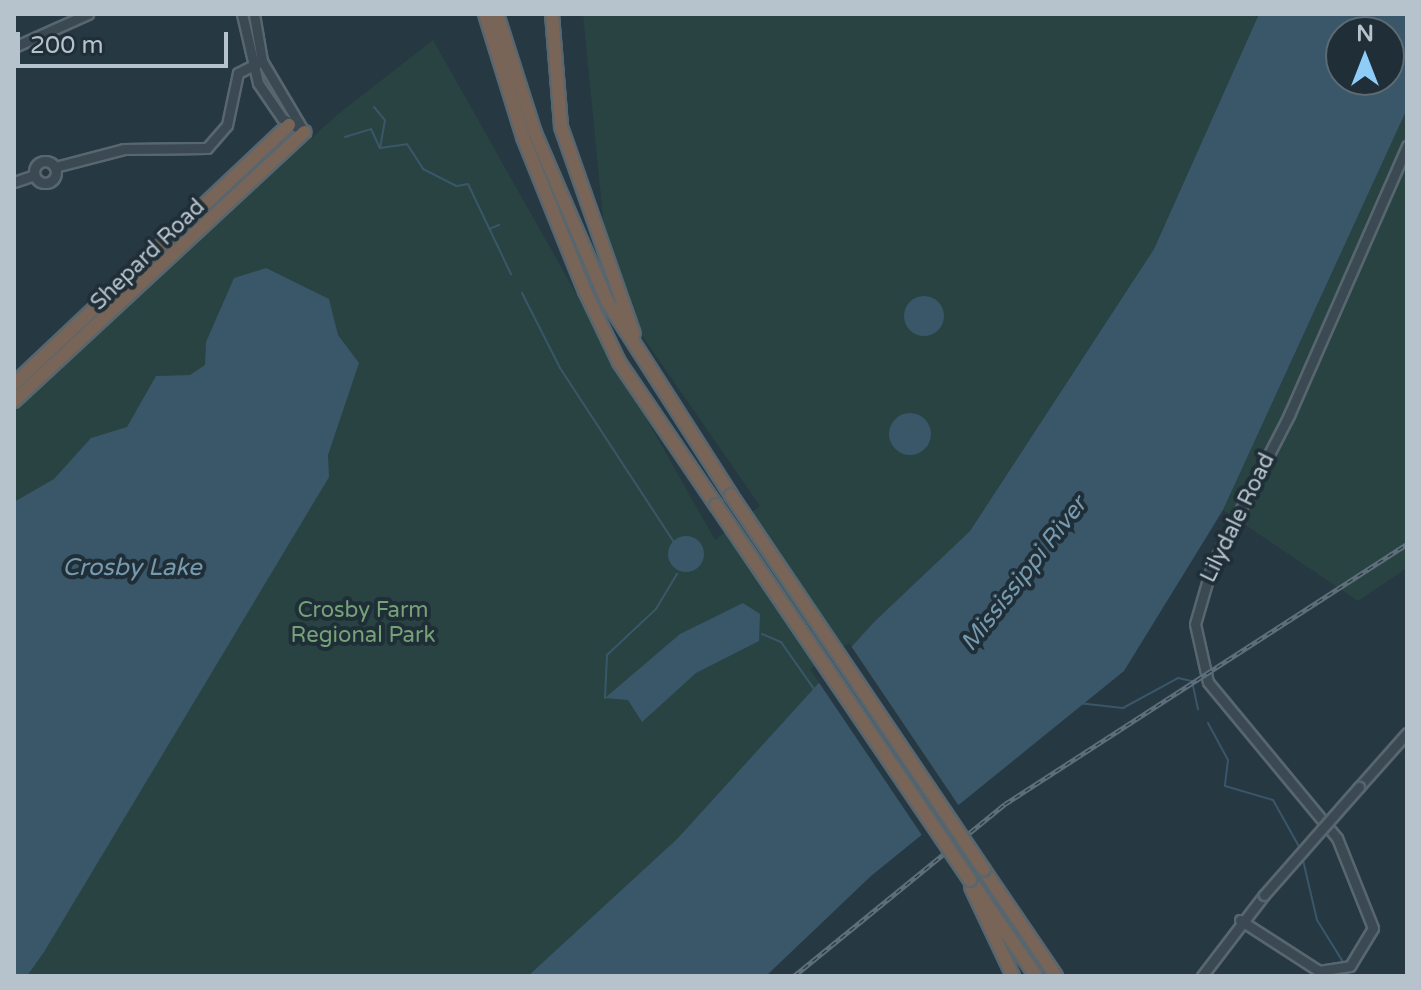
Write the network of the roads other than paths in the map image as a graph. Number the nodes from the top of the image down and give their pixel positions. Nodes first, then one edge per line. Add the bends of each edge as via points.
1 (88, 14) edge
2 (242, 14) edge
3 (254, 14) edge
4 (485, 14) edge
5 (497, 14) edge
6 (552, 14) edge
7 (14, 47) edge
8 (262, 61) junction
9 (251, 66) junction
10 (289, 125) junction
11 (304, 132) junction
12 (1407, 146) edge
13 (55, 167) junction
14 (34, 175) junction
15 (14, 182) edge
16 (646, 367) junction
17 (14, 384) edge
18 (14, 401) edge
19 (1407, 733) edge
20 (970, 880) junction
21 (992, 881) junction
22 (1240, 920) junction
23 (1013, 976) edge
24 (1036, 976) edge
25 (1056, 976) edge
26 (1066, 976) edge
27 (1202, 976) edge

1 - 7 street
2 - 9 street
3 - 8 street
4 - 20 highway, bridge via 523,137 619,362
5 - 16 highway via 553,182 607,301
6 - 16 highway via 564,138
8 - 9 street
8 - 11 street
9 - 10 street
9 - 13 street via 238,73 227,125 207,148 124,149
10 - 11 street
10 - 17 highway, Shepard Road
11 - 18 highway, Shepard Road
12 - 22 street, Lilydale Road via 1199,601 1197,659 1236,722 1337,838 1373,928 1350,966 1319,971
13 - 14 street via 42,161
13 - 14 street via 49,182
14 - 15 street
16 - 21 highway, bridge
19 - 22 street, bridge
20 - 23 highway via 975,905
20 - 24 highway
21 - 25 highway
21 - 26 highway
22 - 27 street

